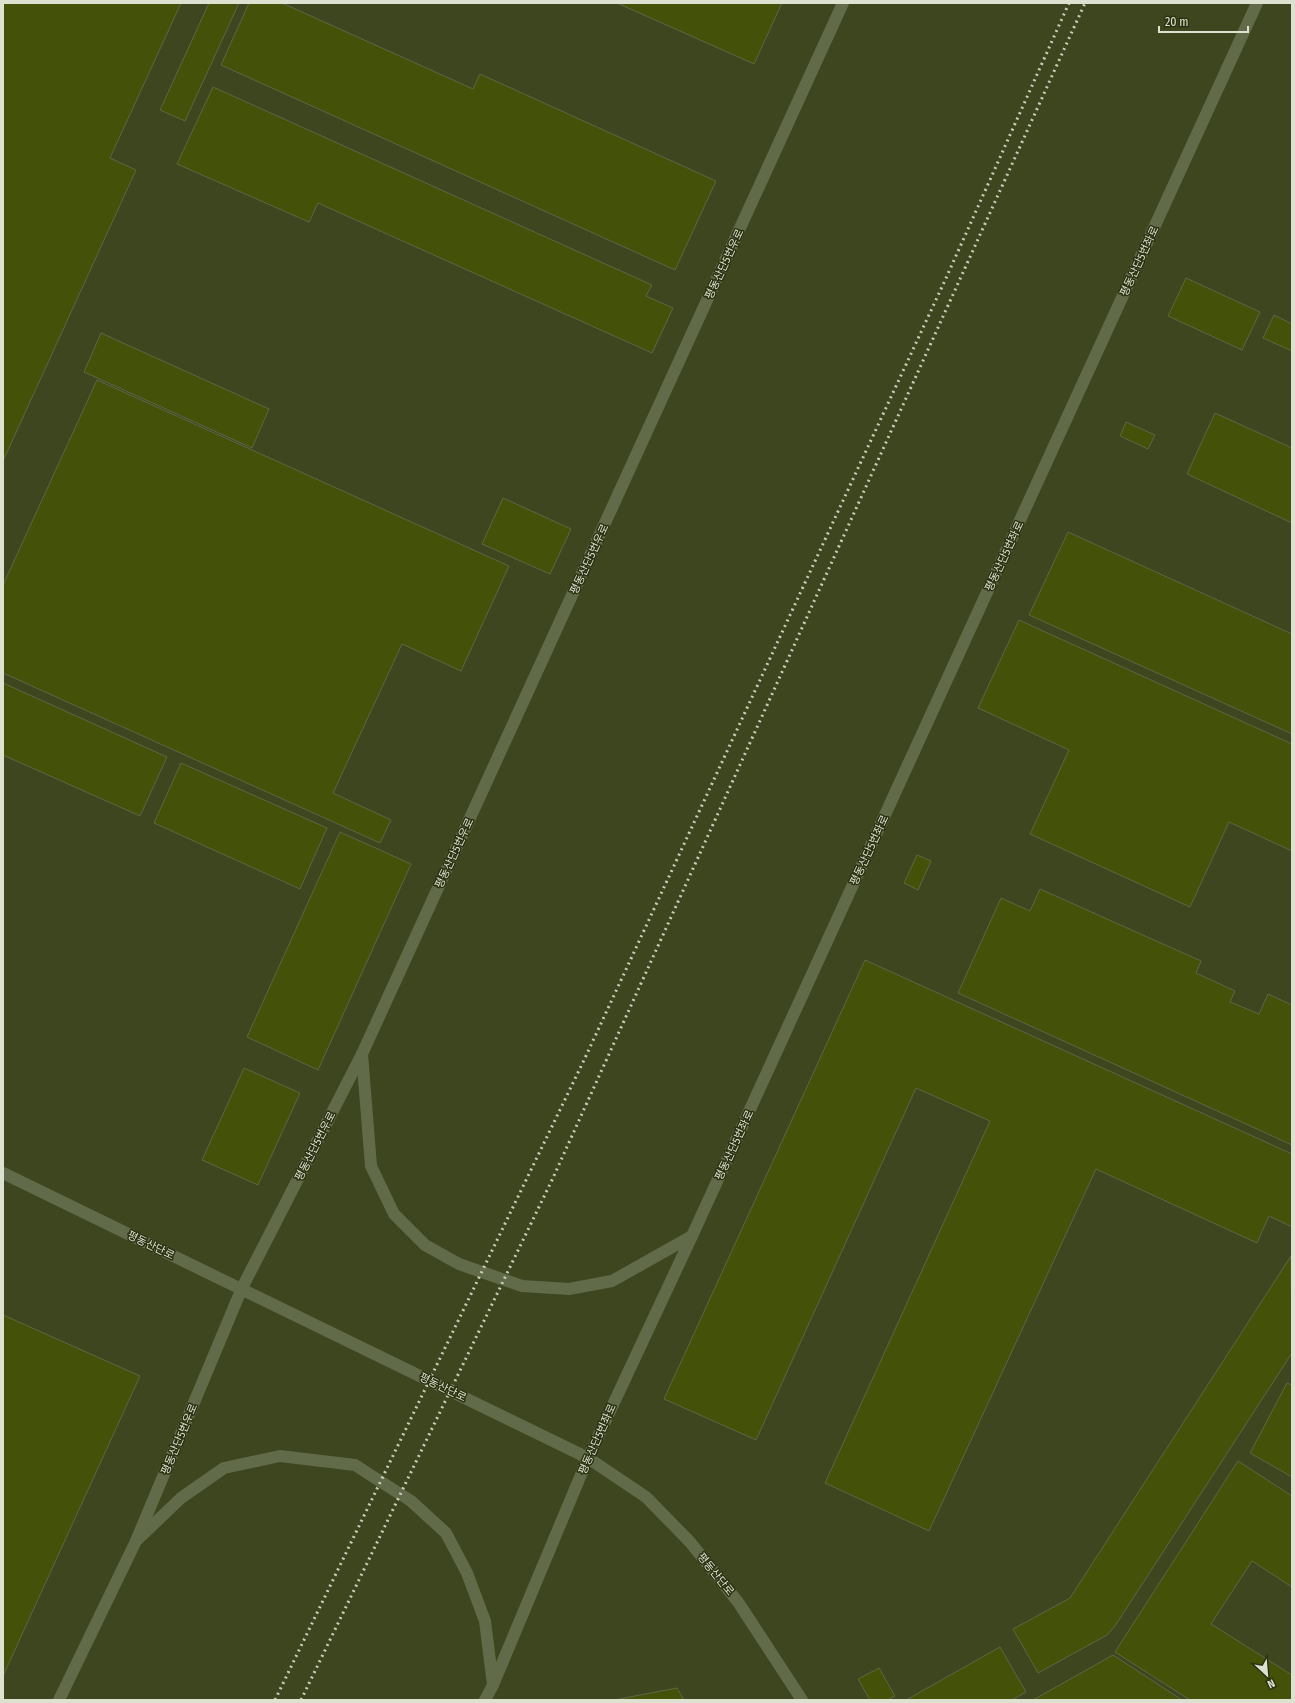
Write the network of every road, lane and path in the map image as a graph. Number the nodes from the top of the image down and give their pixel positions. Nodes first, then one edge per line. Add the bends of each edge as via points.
1 (843, 3) edge
2 (1257, 3) edge
3 (362, 1054) junction
4 (3, 1173) edge
5 (692, 1236) junction
6 (242, 1288) junction
7 (588, 1458) junction
8 (136, 1541) junction
9 (493, 1685) junction
10 (59, 1700) edge
11 (485, 1700) edge
12 (802, 1700) edge

1 - 3 street, 평동산단5번우로
2 - 5 street, 평동산단5번좌로
3 - 5 street via 371,1166 394,1214 425,1245 459,1264 522,1286 569,1289 612,1281
3 - 6 street, 평동산단5번우로
4 - 6 street, 평동산단로
5 - 7 street, 평동산단5번좌로
6 - 7 street, 평동산단로
6 - 8 street, 평동산단5번우로
7 - 9 street, 평동산단5번좌로
7 - 12 street, 평동산단로 via 646,1497 690,1542 738,1602
8 - 9 street via 181,1498 224,1468 280,1456 355,1465 411,1502 446,1533 467,1573 485,1621
8 - 10 street, 평동산단5번우로
9 - 11 street, 평동산단5번좌로

